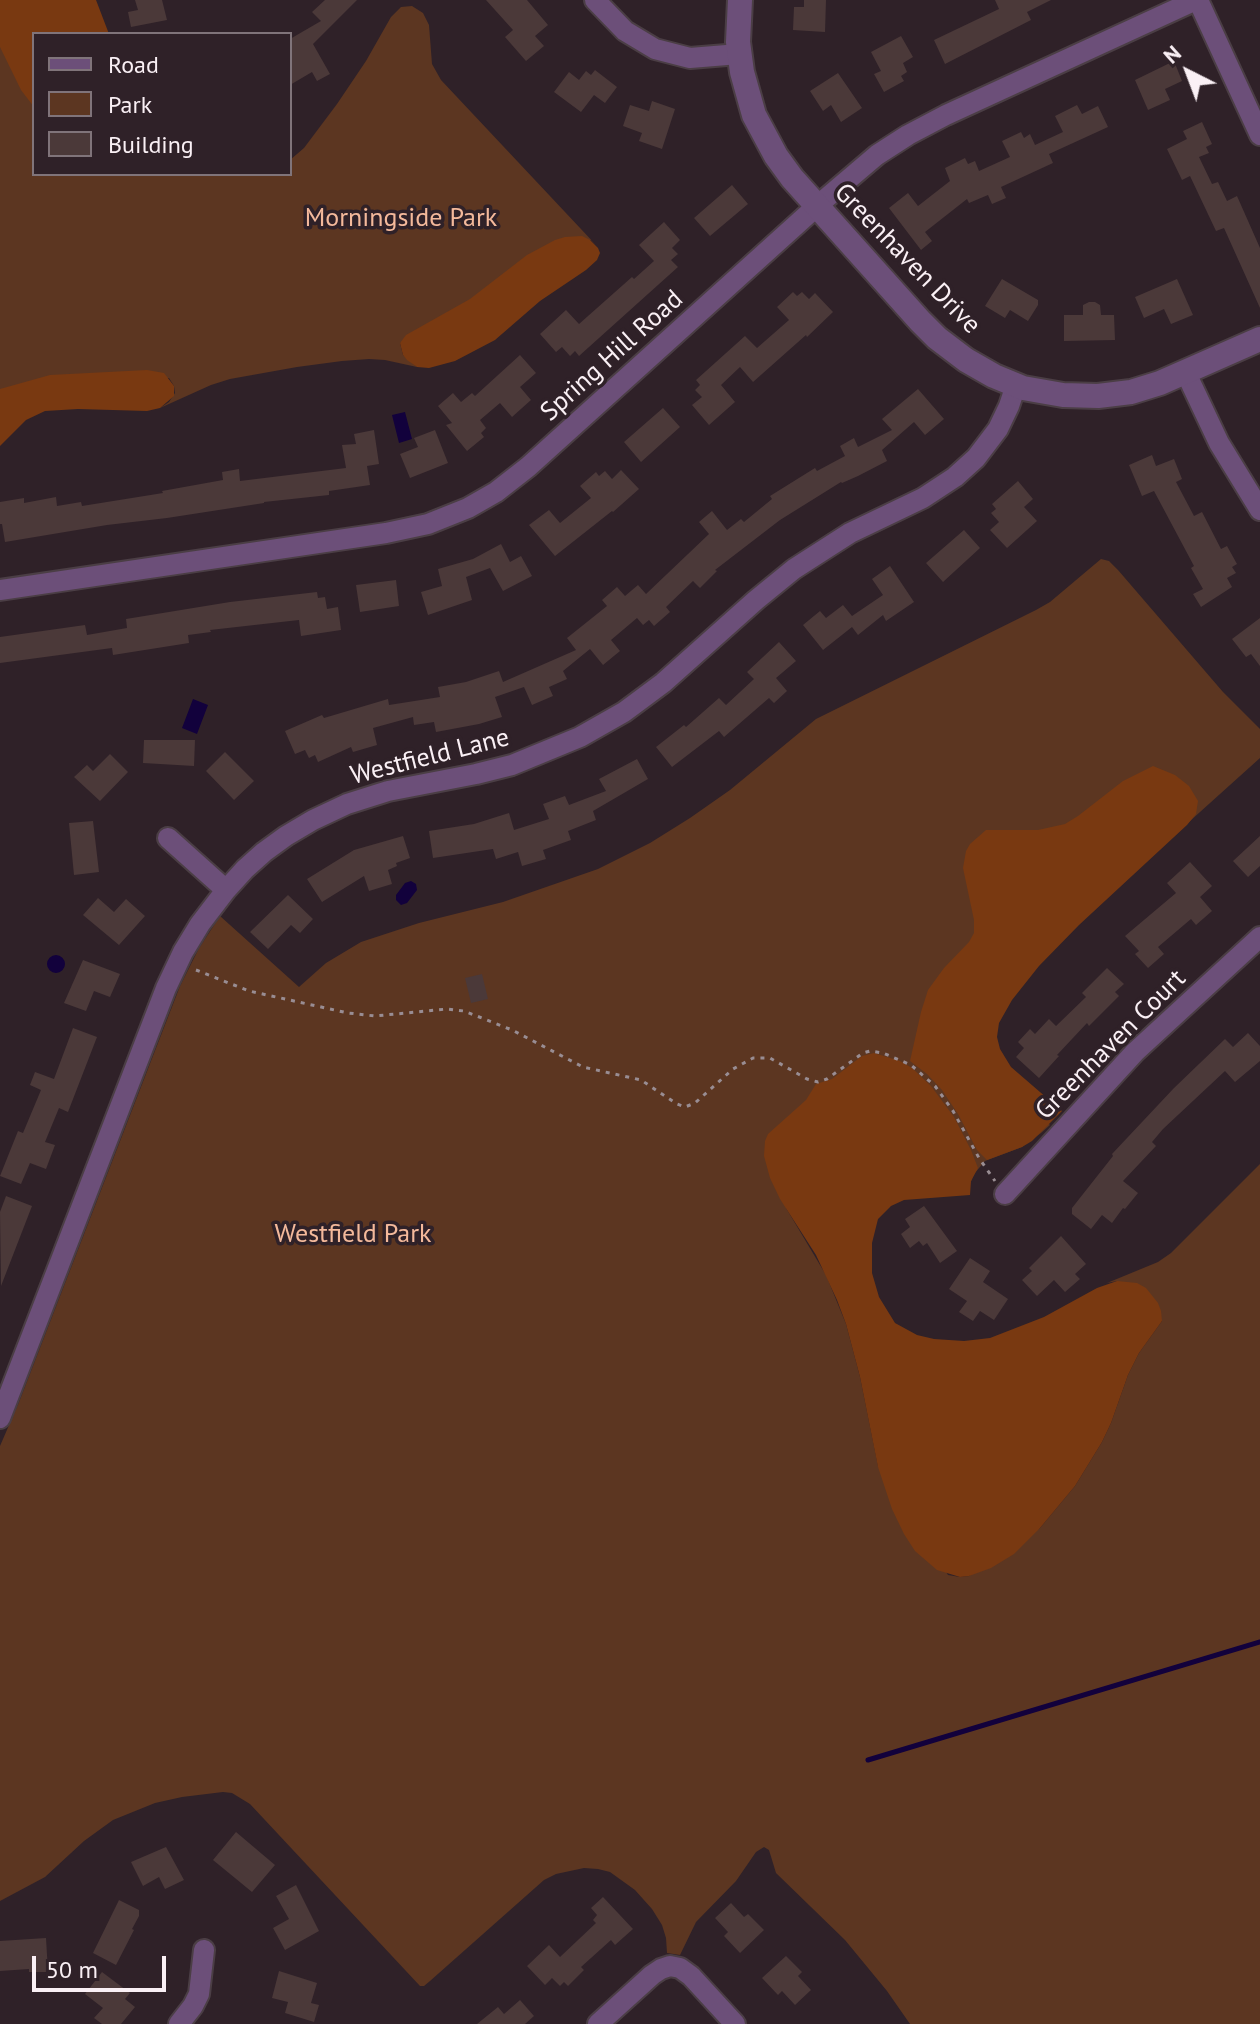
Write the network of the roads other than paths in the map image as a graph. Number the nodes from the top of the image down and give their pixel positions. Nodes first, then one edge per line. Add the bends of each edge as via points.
1 (595, 0) edge
2 (740, 0) edge
3 (1197, 0) edge
4 (739, 54) junction
5 (1260, 135) edge
6 (817, 206) junction
7 (1260, 339) edge
8 (1186, 373) junction
9 (1016, 385) junction
10 (1260, 510) edge
11 (0, 590) edge
12 (168, 838) dead end
13 (226, 890) junction
14 (1260, 937) edge
15 (1005, 1194) road end
16 (0, 1418) edge
17 (204, 1950) dead end
18 (179, 2024) edge
19 (598, 2024) edge
20 (735, 2024) edge

1 - 4 street via 630,36 655,49 690,58
2 - 4 street, Greenhaven Drive
3 - 5 street
3 - 6 street, Spring Hill Road via 921,128 867,163
4 - 6 street, Greenhaven Drive via 764,137
6 - 9 street, Greenhaven Drive via 937,338 973,365
6 - 11 street, Spring Hill Road via 511,481 458,513 386,533
7 - 8 street, Greenhaven Drive
8 - 9 street, Greenhaven Drive via 1098,396
8 - 10 street via 1213,433
9 - 13 street, Westfield Lane via 998,429 955,477 794,569 624,712 512,765 388,791 335,809 271,846
12 - 13 street
13 - 16 street, Westfield Lane via 200,924 163,996
14 - 15 street, Greenhaven Court via 1121,1066
17 - 18 street via 199,1994
19 - 20 street via 658,1970 673,1966 691,1976

